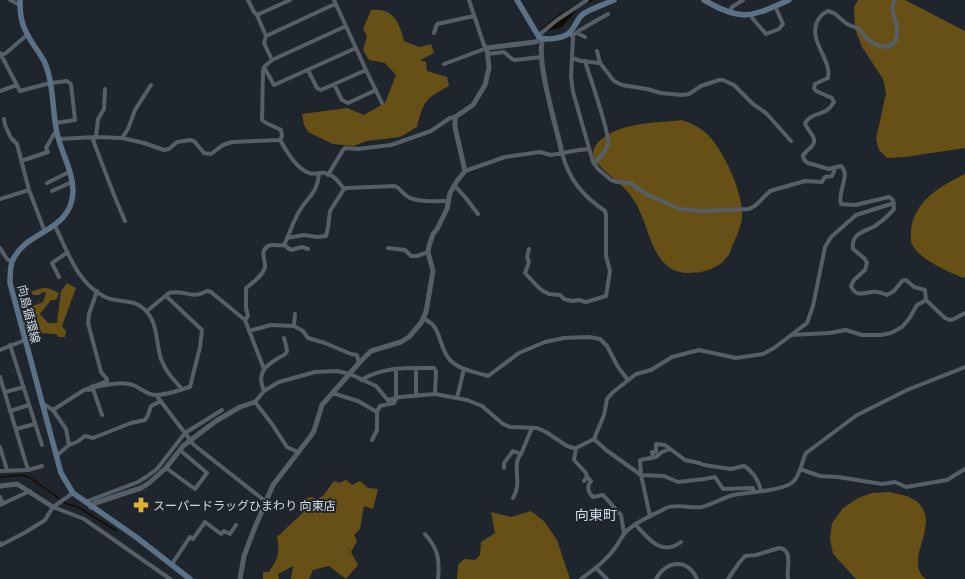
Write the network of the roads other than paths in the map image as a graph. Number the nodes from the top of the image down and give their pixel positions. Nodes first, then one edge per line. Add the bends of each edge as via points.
1 (10, 0) edge
2 (248, 0) edge
3 (290, 0) edge
4 (469, 0) edge
5 (517, 0) edge
6 (587, 0) edge
7 (614, 0) edge
8 (704, 0) edge
9 (743, 0) edge
10 (789, 0) edge
11 (895, 0) edge
12 (334, 2) edge
13 (20, 3) edge
14 (775, 6) junction
15 (729, 12) junction
16 (608, 14) dead end
17 (257, 15) junction
18 (751, 15) junction
19 (474, 16) junction
20 (346, 26) junction
21 (434, 33) dead end
22 (577, 33) junction
23 (28, 34) junction
24 (571, 34) junction
25 (266, 36) junction
26 (540, 37) junction
27 (585, 37) dead end
28 (356, 48) junction
29 (487, 48) junction
30 (597, 51) dead end
31 (487, 54) junction
32 (1, 55) edge
33 (541, 57) junction
34 (572, 58) junction
35 (272, 60) junction
36 (585, 61) junction
37 (600, 63) junction
38 (444, 64) dead end
39 (264, 67) junction
40 (308, 70) junction
41 (366, 70) junction
42 (50, 83) junction
43 (334, 84) junction
44 (17, 85) junction
45 (151, 85) dead end
46 (105, 89) dead end
47 (376, 90) junction
48 (0, 91) edge
49 (382, 103) dead end
50 (455, 117) junction
51 (4, 119) dead end
52 (56, 123) junction
53 (57, 132) junction
54 (96, 137) junction
55 (122, 138) junction
56 (59, 139) junction
57 (280, 140) junction
58 (791, 141) dead end
59 (589, 149) junction
60 (562, 153) junction
61 (22, 161) junction
62 (594, 163) junction
63 (836, 167) junction
64 (70, 172) junction
65 (465, 172) junction
66 (319, 174) junction
67 (328, 175) junction
68 (72, 182) junction
69 (47, 183) dead end
70 (454, 185) junction
71 (344, 189) junction
72 (29, 190) junction
73 (52, 191) dead end
74 (0, 199) edge
75 (448, 201) junction
76 (894, 203) junction
77 (478, 214) dead end
78 (125, 221) dead end
79 (55, 226) junction
80 (45, 232) junction
81 (287, 238) junction
82 (284, 245) junction
83 (0, 248) edge
84 (388, 248) dead end
85 (308, 249) dead end
86 (529, 249) dead end
87 (68, 252) junction
88 (428, 252) junction
89 (12, 262) junction
90 (59, 277) dead end
91 (97, 291) junction
92 (166, 296) junction
93 (926, 300) junction
94 (147, 311) junction
95 (965, 313) edge
96 (295, 314) dead end
97 (424, 318) junction
98 (245, 320) junction
99 (294, 326) junction
100 (250, 331) junction
101 (791, 335) junction
102 (284, 338) dead end
103 (25, 340) junction
104 (10, 344) junction
105 (0, 350) edge
106 (359, 363) junction
107 (965, 367) edge
108 (416, 368) junction
109 (264, 369) junction
110 (396, 369) junction
111 (464, 369) junction
112 (350, 374) junction
113 (0, 377) edge
114 (362, 380) junction
115 (628, 380) junction
116 (93, 386) junction
117 (24, 387) junction
118 (182, 389) junction
119 (84, 390) junction
120 (264, 391) junction
121 (5, 392) junction
122 (332, 393) junction
123 (435, 394) junction
124 (156, 395) junction
125 (416, 396) junction
126 (396, 398) junction
127 (457, 398) junction
128 (161, 401) junction
129 (255, 402) junction
130 (29, 405) junction
131 (42, 405) junction
132 (53, 410) junction
133 (222, 410) dead end
134 (10, 411) junction
135 (377, 412) junction
136 (102, 415) dead end
137 (35, 424) junction
138 (532, 428) junction
139 (16, 430) junction
140 (185, 433) junction
141 (594, 439) junction
142 (190, 440) junction
143 (372, 440) dead end
144 (42, 445) dead end
145 (69, 445) junction
146 (0, 447) edge
147 (576, 448) junction
148 (670, 449) junction
149 (180, 450) junction
150 (298, 452) junction
151 (521, 454) junction
152 (56, 456) junction
153 (653, 457) junction
154 (42, 466) dead end
155 (166, 468) junction
156 (504, 468) dead end
157 (800, 469) junction
158 (965, 469) edge
159 (7, 470) junction
160 (28, 470) junction
161 (0, 471) edge
162 (641, 475) junction
163 (587, 476) junction
164 (584, 481) dead end
165 (0, 486) edge
166 (761, 490) junction
167 (30, 491) junction
168 (754, 492) junction
169 (70, 494) junction
170 (0, 497) edge
171 (513, 498) dead end
172 (265, 501) junction
173 (85, 502) junction
174 (2, 504) edge
175 (56, 506) junction
176 (92, 507) junction
177 (650, 516) junction
178 (635, 524) junction
179 (236, 525) dead end
180 (624, 533) junction
181 (425, 534) dead end
182 (681, 542) dead end
183 (0, 543) edge
184 (172, 564) junction
185 (596, 568) junction
186 (170, 579) edge
187 (190, 579) edge
188 (240, 579) edge
189 (438, 579) edge
190 (581, 579) edge
191 (607, 579) edge
192 (656, 579) edge
193 (697, 579) edge
194 (728, 579) edge
195 (788, 579) edge

1 - 13 street
2 - 17 street
3 - 17 street
4 - 19 street
5 - 26 main road
6 - 26 street via 557,20
7 - 24 main road via 581,15
8 - 15 main road
9 - 15 street
10 - 14 main road
11 - 63 street via 892,10 897,31 895,42 888,47 879,46 868,40 859,29 828,11 822,14 817,24 817,42 828,69 828,78 815,84 814,88 832,98 834,102 827,111 809,118 805,123 815,140 803,158 808,163 830,169
12 - 20 street
12 - 25 street
13 - 23 main road, 向島循環線 via 22,22
14 - 18 main road
14 - 18 street via 783,24 779,29 766,34
15 - 18 main road
16 - 22 street
17 - 25 street
19 - 21 street via 437,24
19 - 29 street
20 - 28 street
20 - 35 street
22 - 24 street
22 - 27 street
23 - 32 street
23 - 42 main road, 向島循環線 via 44,62
24 - 26 main road
24 - 34 street
25 - 35 street via 264,43
26 - 29 street via 535,42
26 - 33 street
28 - 40 street
28 - 41 street
29 - 31 street
29 - 38 street
30 - 37 street
31 - 33 street via 504,52 515,60
31 - 50 street via 489,68 479,97 473,105
32 - 44 street
33 - 60 street
34 - 36 street
34 - 59 street via 573,92
35 - 39 street
36 - 37 street
36 - 62 street via 601,110 608,142 602,155
37 - 58 street via 614,81 622,85 661,93 689,94 701,86 723,80 734,85 766,113
39 - 40 street via 274,85
39 - 57 street via 262,120 281,130
40 - 43 street via 317,88 322,90
41 - 43 street
41 - 47 street
42 - 44 street via 20,91
42 - 52 main road, 向島循環線
42 - 52 street via 67,81 71,84 75,120
43 - 47 street via 342,100 348,103
44 - 48 street
45 - 55 street via 135,110
46 - 54 street via 104,109 98,119
47 - 49 street
50 - 65 street
50 - 67 street via 431,131 391,145 345,148
51 - 61 street via 11,138 17,144
52 - 53 main road, 向島循環線
53 - 56 main road, 向島循環線
53 - 61 street via 46,148 48,152
54 - 55 street
54 - 56 street
54 - 78 street via 94,140 103,168
55 - 57 street via 164,150 178,142 190,140 204,153 211,154 232,142
56 - 64 main road, 向島循環線
57 - 66 street via 301,168 309,173
59 - 60 street
59 - 62 street
60 - 65 street via 551,155 540,152 506,157
60 - 86 street via 571,178 590,201 605,211 606,256 610,270 606,296 586,302 572,301 543,291 526,273
61 - 72 street
62 - 63 street via 611,180 630,183 671,206 702,211 749,209 770,191 805,181 822,182 825,177 832,176
63 - 76 street via 841,166 845,173 839,199 841,204 855,205 889,197
64 - 68 main road, 向島循環線
64 - 69 street
65 - 70 street
66 - 67 street
66 - 81 street via 315,191 300,210
67 - 71 street via 338,181
68 - 73 street
68 - 79 main road, 向島循環線 via 73,191 69,208
70 - 75 street
70 - 77 street
71 - 75 street via 395,186 407,197 422,201
71 - 81 street via 330,211 326,236 304,234
72 - 74 street
72 - 80 street
75 - 88 street via 447,210 433,234
76 - 93 street via 891,213 875,226 862,232 852,243 853,249 867,263 865,270 851,286 853,291 858,293 876,292 887,295 906,280 914,287 925,290
76 - 101 street via 856,215 831,237 826,247 807,323
79 - 80 main road, 向島循環線
79 - 87 street
80 - 89 main road, 向島循環線 via 23,246
81 - 82 street
82 - 85 street via 291,250 302,247
82 - 98 street via 270,245 263,253 265,268 246,288 248,316
83 - 89 street
84 - 88 street via 405,250 411,256
87 - 90 street via 52,263
87 - 91 street via 84,282
88 - 97 street via 433,271
89 - 103 main road, 向島循環線 via 10,283
91 - 94 street via 106,297 135,302
91 - 116 street via 88,323 101,372 108,379
92 - 94 street
92 - 98 street via 174,292 189,295 208,291
92 - 118 street via 202,330 190,387
93 - 95 street via 945,318 954,319
93 - 101 street via 917,305 902,327 891,333 862,335 846,330
94 - 118 street via 154,325 167,373
96 - 99 street
97 - 106 street via 409,337 371,351
97 - 111 street via 436,330 450,360
98 - 100 street
99 - 100 street via 271,324
99 - 106 street via 303,331 308,338 357,355
100 - 109 street
101 - 115 street via 774,348 757,355 736,358 699,350 672,357
102 - 109 street via 286,354
103 - 104 street
103 - 131 main road, 向島循環線
104 - 105 street
104 - 117 street
106 - 112 street
107 - 157 street via 907,390 857,415 811,448
108 - 110 street
108 - 123 street via 434,368
108 - 125 street
109 - 120 street via 260,378
110 - 114 street via 376,372
110 - 126 street
111 - 115 street via 488,376 518,353 545,342 589,337 600,339 608,346 618,367
111 - 127 street
112 - 114 street
112 - 120 street via 338,371 315,372 279,382
112 - 122 street
113 - 121 street
114 - 126 street via 376,386 386,398
115 - 141 street via 608,399
116 - 119 street
116 - 124 street via 115,383 132,385
117 - 121 street
117 - 130 street
118 - 124 street
119 - 132 street
119 - 136 street via 93,389
120 - 129 street
121 - 134 street
122 - 135 street via 358,401
122 - 150 street via 322,405 310,438
123 - 125 street
123 - 127 street
124 - 128 street
125 - 126 street
126 - 135 street via 394,403 380,406
127 - 138 street via 482,406 502,424
128 - 140 street
128 - 145 street via 151,406 145,420 93,438 84,436
129 - 142 street via 240,407
129 - 150 street via 287,447
130 - 134 street
130 - 137 street
131 - 132 street
131 - 152 main road, 向島循環線
132 - 145 street via 66,429
133 - 140 street
134 - 139 street
135 - 143 street via 377,430
137 - 139 street
137 - 144 street
138 - 147 street via 546,432 567,446
138 - 151 street
139 - 160 street
140 - 142 street
140 - 173 street via 157,469 146,477
141 - 147 street
141 - 162 street
142 - 149 street
142 - 172 street
145 - 152 street
146 - 159 street
147 - 163 street via 574,460
148 - 153 street
148 - 153 street via 665,444 656,444 656,452 652,452
148 - 166 street via 684,460 704,465 727,468 744,466 755,477
149 - 155 street
149 - 155 street via 207,473 195,489
150 - 172 street via 273,485
151 - 156 street via 513,450 504,463
151 - 171 street via 517,466 518,491
152 - 169 main road, 向島循環線
153 - 162 street via 640,460
154 - 160 street
155 - 176 street via 142,488 96,503
157 - 158 street via 820,476 882,484 895,482 906,487 947,480
157 - 166 street via 795,480 787,486
159 - 160 street
159 - 161 street
162 - 168 street via 664,476 678,482 715,476 723,489 753,488
162 - 177 street
163 - 164 street
163 - 180 street via 591,481 588,484 589,494 593,497 603,495 616,509 621,515
165 - 167 street via 17,484
166 - 168 street
167 - 174 street
167 - 175 street
168 - 177 street via 719,499 702,507 672,506
169 - 173 main road, 向島循環線
169 - 175 street
170 - 174 street
172 - 188 street via 244,556
173 - 176 main road, 向島循環線
175 - 183 street via 45,520 1,545
175 - 186 street via 84,519
176 - 184 main road, 向島循環線
177 - 178 street
178 - 180 street
178 - 182 street via 658,546 676,546
179 - 184 street via 230,534 224,531 221,534 205,522 193,539 190,537
180 - 185 street via 616,548
181 - 189 street via 437,552
184 - 187 main road, 向島循環線
185 - 190 street
185 - 191 street
192 - 193 street via 665,568 682,564 691,568
194 - 195 street via 745,556 782,548 789,560

